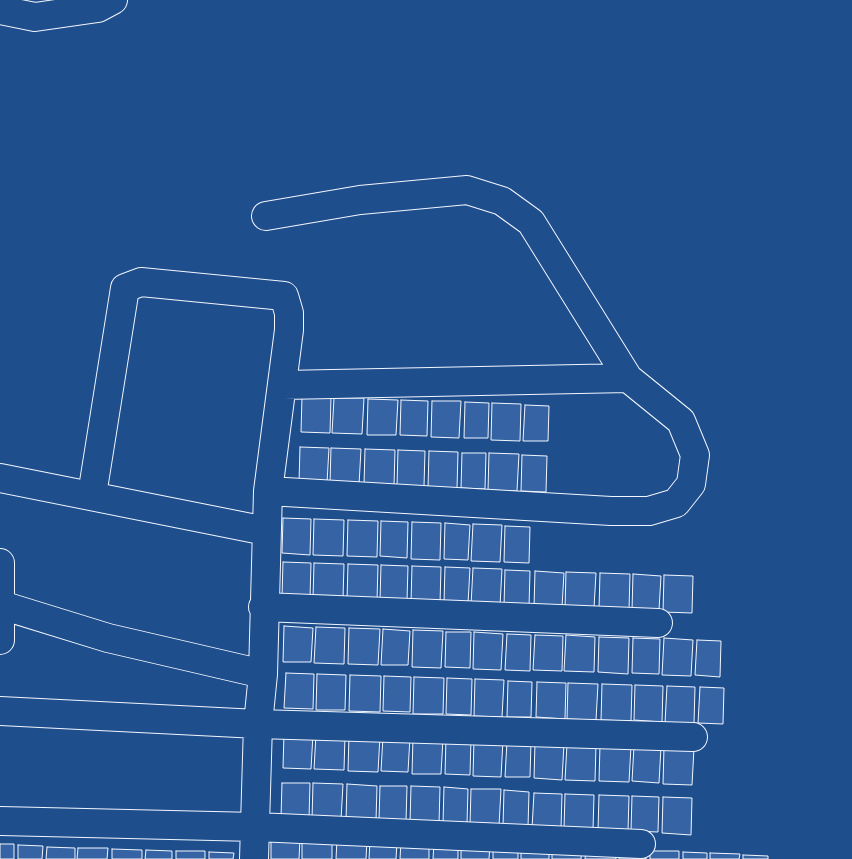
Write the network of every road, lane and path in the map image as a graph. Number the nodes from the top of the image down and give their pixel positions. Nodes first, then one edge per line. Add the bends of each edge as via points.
1 (113, 0) edge
2 (0, 10) edge
3 (266, 216) dead end
4 (628, 378) junction
5 (283, 385) junction
6 (0, 478) edge
7 (268, 491) junction
8 (92, 495) junction
9 (266, 531) junction
10 (0, 563) edge
11 (1, 605) edge
12 (263, 607) junction
13 (658, 623) dead end
14 (0, 640) edge
15 (263, 674) junction
16 (0, 711) edge
17 (258, 724) junction
18 (693, 737) dead end
19 (0, 820) edge
20 (256, 828) junction
21 (641, 844) dead end
22 (254, 859) edge

1 - 2 street via 98,8 35,17
3 - 4 street via 360,200 466,190 502,202 531,222
4 - 5 street
4 - 7 street via 681,421 695,455 690,484 676,502 649,511
5 - 7 street
5 - 8 street via 289,330 284,296 166,284 132,284 125,288
6 - 8 street
7 - 9 street
8 - 9 street
9 - 12 street
10 - 11 street
11 - 14 street
11 - 15 street via 108,638
12 - 13 street
12 - 15 street
15 - 17 street
16 - 17 street
17 - 18 street
17 - 20 street
19 - 20 street
20 - 21 street
20 - 22 street

